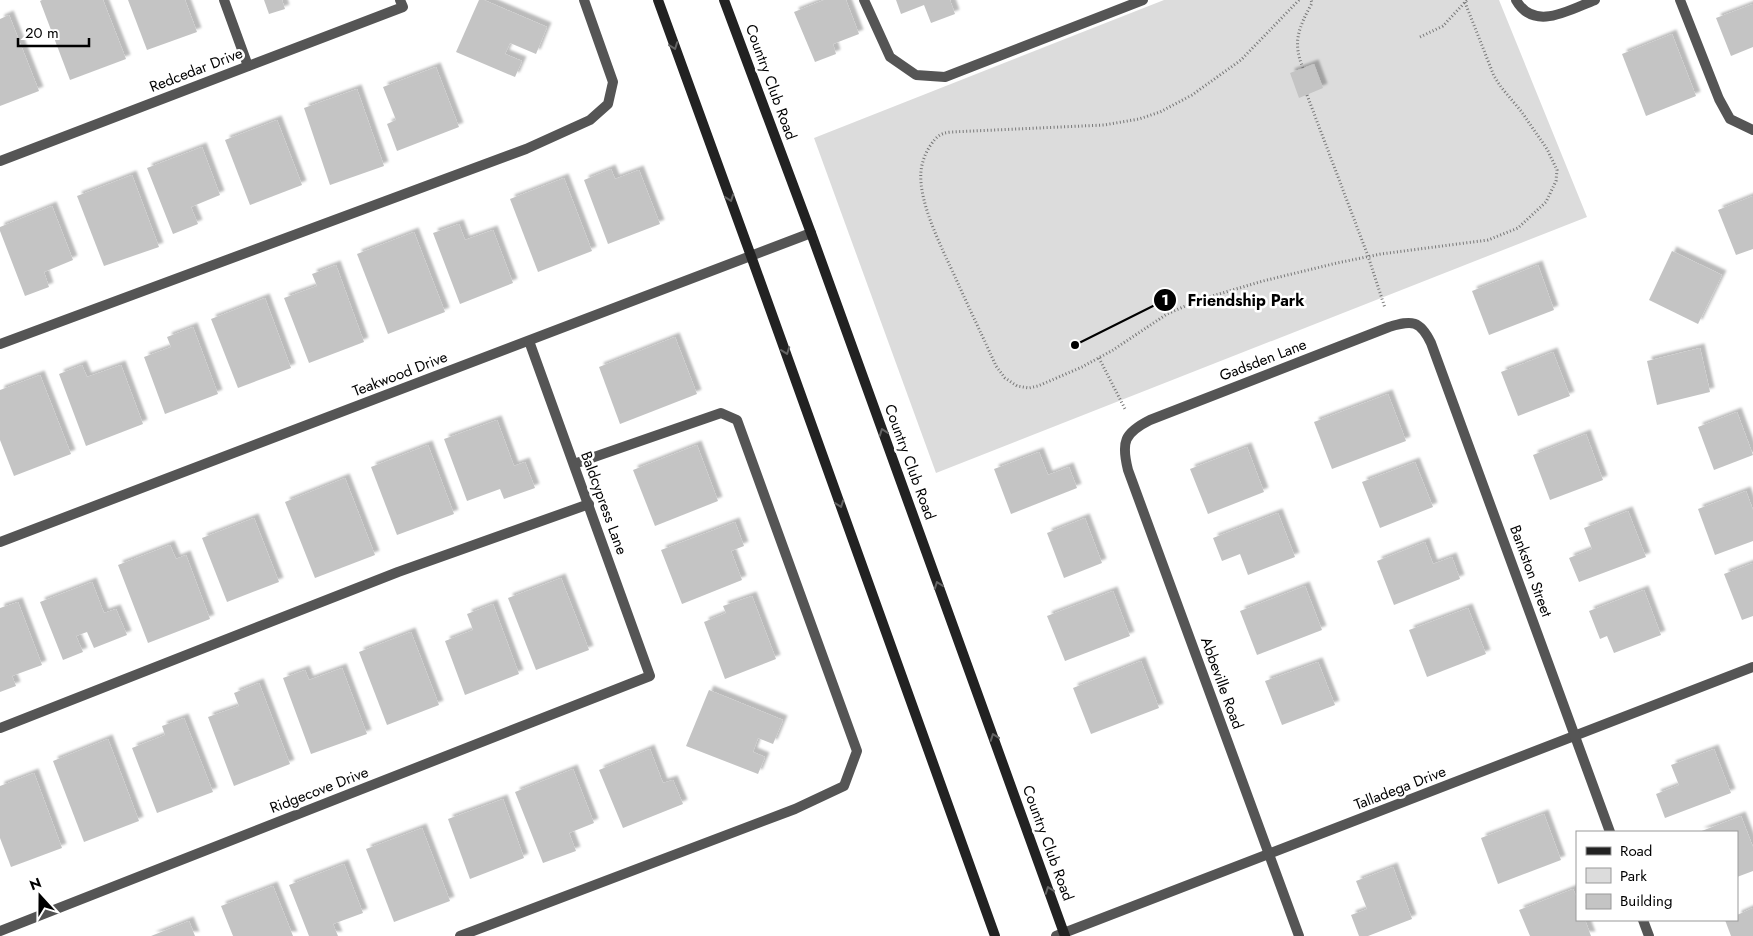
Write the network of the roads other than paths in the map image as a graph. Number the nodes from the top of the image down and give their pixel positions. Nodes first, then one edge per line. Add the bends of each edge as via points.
1 (224, 0) edge
2 (584, 0) edge
3 (658, 0) edge
4 (724, 0) edge
5 (864, 0) edge
6 (1143, 0) edge
7 (1516, 0) edge
8 (1594, 0) edge
9 (1680, 0) edge
10 (401, 4) edge
11 (248, 66) junction
12 (1753, 130) edge
13 (0, 161) edge
14 (811, 233) junction
15 (752, 256) junction
16 (1418, 324) joint
17 (529, 341) junction
18 (0, 344) edge
19 (1126, 439) joint
20 (574, 464) junction
21 (589, 504) junction
22 (0, 542) edge
23 (1753, 667) edge
24 (650, 676) joint
25 (0, 728) edge
26 (1575, 737) junction
27 (1610, 831) edge
28 (1269, 854) junction
29 (1643, 921) edge
30 (0, 931) edge
31 (1062, 935) edge
32 (460, 936) edge
33 (995, 936) edge
34 (1299, 936) edge
35 (1649, 936) edge

1 - 11 street
2 - 18 street via 613,82 608,104 590,120 526,149
3 -> 15 main road
4 - 14 main road, Country Club Road
5 - 6 street via 890,57 916,74 945,77
7 - 8 street via 1530,15 1544,18
9 - 12 street via 1730,119
10 - 11 street, Redcedar Drive
11 - 13 street, Redcedar Drive
14 - 15 street, Teakwood Drive
31 -> 14 main road, Country Club Road
15 - 17 street, Teakwood Drive
15 -> 33 main road
16 - 19 street, Gadsden Lane via 1406,322 1390,326 1150,420 1135,428
16 - 26 street, Bankston Street via 1431,343
17 - 20 street, Baldcypress Lane
17 - 22 street, Teakwood Drive
19 - 28 street, Abbeville Road via 1124,454 1128,470
20 - 21 street, Baldcypress Lane
20 - 32 street via 721,413 737,420 857,751 844,786 795,809
21 - 24 street, Baldcypress Lane
21 - 25 street via 398,572
23 - 26 street, Talladega Drive
24 - 30 street, Ridgecove Drive
26 - 27 street, Bankston Street
26 - 28 street, Talladega Drive
28 - 31 street, Talladega Drive
28 - 34 street, Abbeville Road
29 - 35 street

